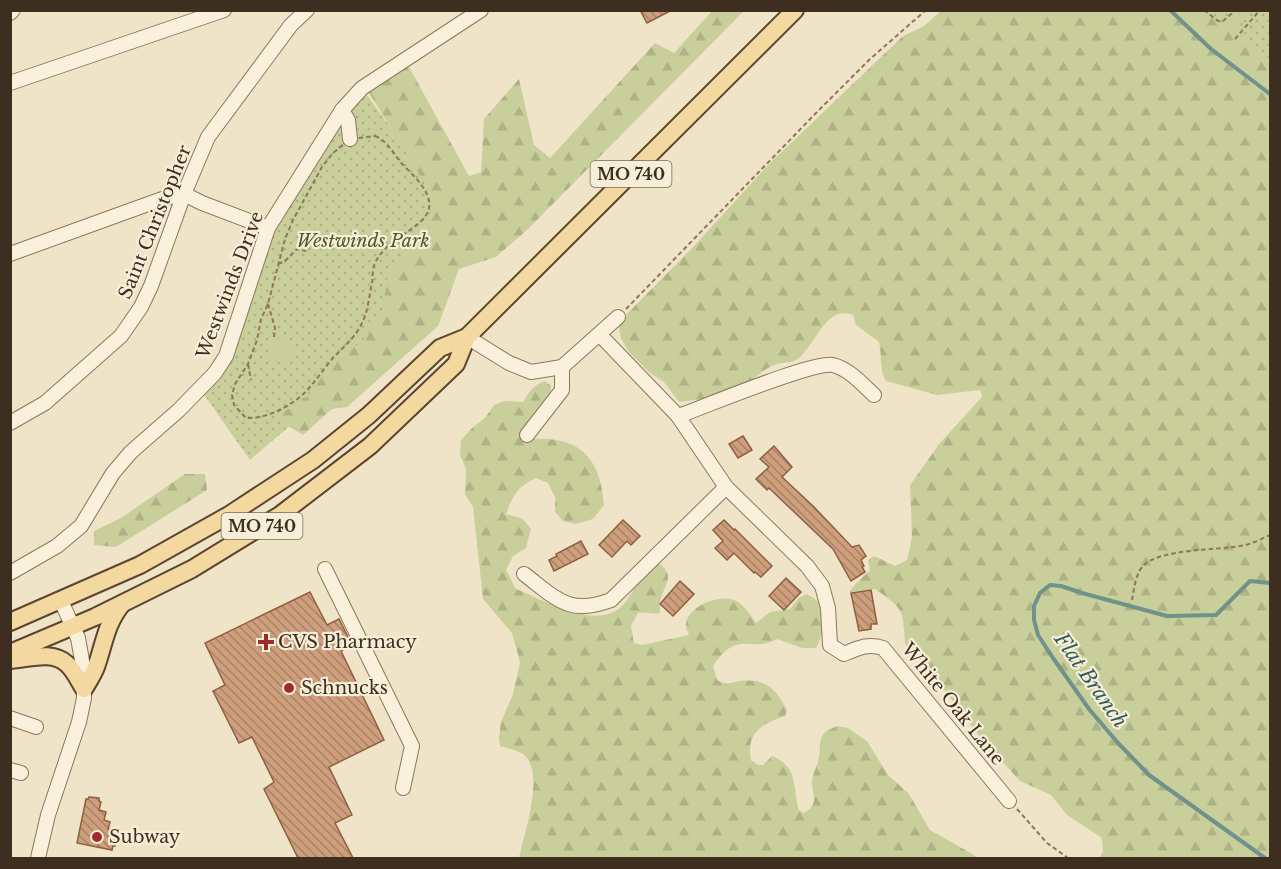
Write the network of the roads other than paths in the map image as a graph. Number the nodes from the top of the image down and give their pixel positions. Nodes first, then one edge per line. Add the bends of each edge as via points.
1 (224, 10) edge
2 (307, 10) edge
3 (481, 10) edge
4 (795, 10) edge
5 (782, 17) edge
6 (10, 82) edge
7 (342, 110) junction
8 (350, 139) road end
9 (184, 194) junction
10 (268, 228) junction
11 (10, 254) edge
12 (618, 317) road end
13 (600, 334) junction
14 (467, 337) junction
15 (562, 367) junction
16 (874, 395) dead end
17 (678, 416) junction
18 (10, 423) edge
19 (527, 435) dead end
20 (726, 487) junction
21 (326, 569) dead end
22 (10, 573) edge
23 (524, 574) dead end
24 (61, 601) junction
25 (123, 604) junction
26 (10, 622) edge
27 (71, 627) junction
28 (10, 653) edge
29 (10, 660) edge
30 (84, 689) junction
31 (10, 718) edge
32 (36, 727) dead end
33 (403, 788) dead end
34 (1009, 801) road end
35 (38, 858) edge

1 - 6 street
2 - 9 street, Saint Christopher via 291,25 208,137
3 - 7 street, Westwinds Drive via 362,88
4 - 5 main road, MO 740
5 - 14 main road, MO 740
7 - 8 street via 348,120
7 - 10 street, Westwinds Drive
9 - 10 street
9 - 11 street
9 - 18 street, Saint Christopher via 151,286 121,336 45,403
10 - 22 street, Westwinds Drive via 226,356 214,373 131,452 113,473 81,526 57,546
12 - 13 street
13 - 15 street
13 - 17 street, White Oak Lane
14 - 15 street via 531,372
14 - 24 main road, MO 740 via 440,348 369,415 270,489 140,565
14 - 25 main road, MO 740 via 456,364 370,446 280,515 192,569
15 - 19 street via 562,390
16 - 17 street via 852,374 832,365 805,369
17 - 20 street, White Oak Lane
20 - 23 street via 611,600 594,606 564,604
20 - 34 street, White Oak Lane via 807,566 822,586 830,645 844,654 865,645 884,648
21 - 33 street via 412,746
24 - 26 main road, MO 740
24 - 27 street
25 - 27 main road, MO 740
25 - 30 main road via 113,615 95,670
27 - 28 main road, MO 740
27 - 30 street via 78,638
29 - 30 main road via 53,657 67,664
30 - 35 street via 79,722
31 - 32 street

